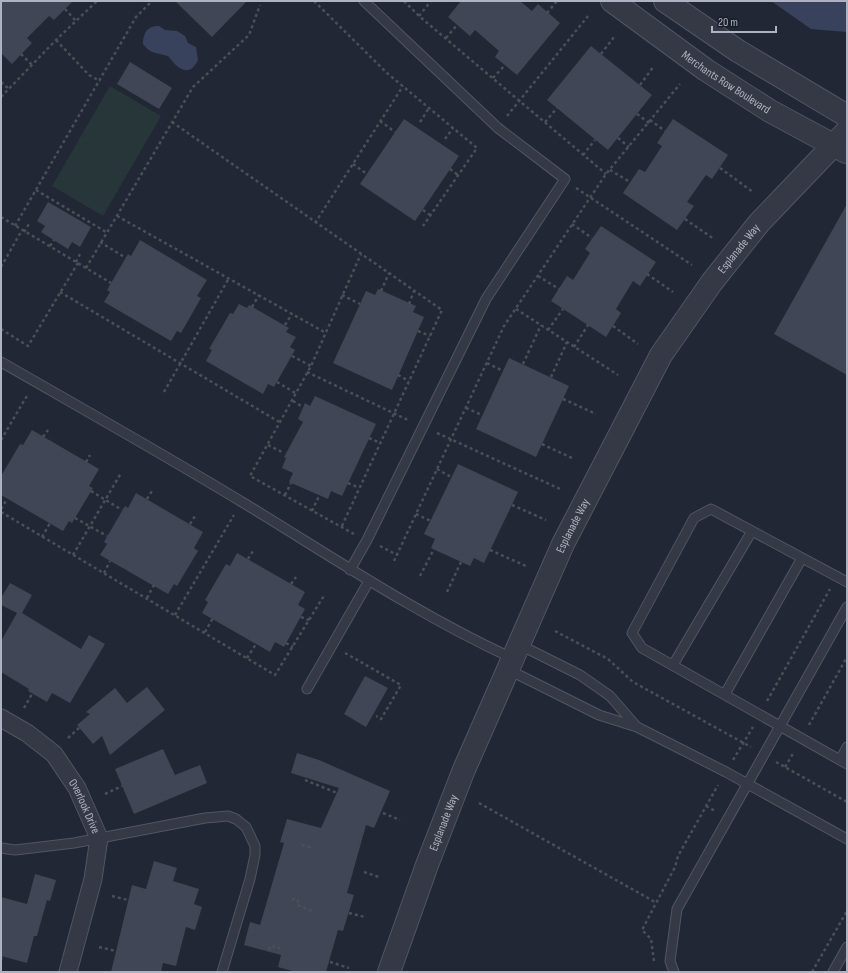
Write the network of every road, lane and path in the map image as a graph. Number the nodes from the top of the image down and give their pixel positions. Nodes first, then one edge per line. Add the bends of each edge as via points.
1 (97, 1) edge
2 (152, 1) edge
3 (314, 1) edge
4 (364, 1) edge
5 (404, 1) edge
6 (431, 1) edge
7 (557, 1) edge
8 (612, 1) edge
9 (665, 1) edge
10 (260, 5) dead end
11 (64, 9) dead end
12 (548, 13) dead end
13 (419, 16) junction
14 (588, 16) dead end
15 (76, 21) junction
16 (457, 25) dead end
17 (614, 37) dead end
18 (446, 38) junction
19 (56, 40) junction
20 (21, 54) dead end
21 (601, 54) dead end
22 (32, 65) junction
23 (505, 65) dead end
24 (654, 66) dead end
25 (493, 78) junction
26 (100, 81) junction
27 (1, 82) edge
28 (680, 84) dead end
29 (640, 85) dead end
30 (403, 86) junction
31 (8, 89) junction
32 (1, 97) edge
33 (519, 101) junction
34 (429, 108) junction
35 (557, 108) dead end
36 (637, 114) dead end
37 (847, 116) edge
38 (172, 122) junction
39 (380, 122) junction
40 (420, 122) dead end
41 (544, 122) junction
42 (650, 122) junction
43 (453, 128) junction
44 (498, 128) junction
45 (665, 131) dead end
46 (395, 132) dead end
47 (618, 138) dead end
48 (445, 139) dead end
49 (595, 140) dead end
50 (842, 143) edge
51 (629, 147) junction
52 (583, 155) junction
53 (353, 164) junction
54 (720, 168) dead end
55 (450, 169) dead end
56 (610, 170) junction
57 (367, 174) dead end
58 (606, 174) junction
59 (458, 175) junction
60 (565, 180) junction
61 (630, 182) dead end
62 (36, 190) junction
63 (753, 192) dead end
64 (590, 198) junction
65 (423, 210) dead end
66 (430, 215) junction
67 (117, 216) junction
68 (1, 217) edge
69 (685, 219) dead end
70 (315, 223) junction
71 (29, 224) dead end
72 (572, 224) junction
73 (15, 226) junction
74 (423, 226) dead end
75 (23, 231) junction
76 (106, 232) junction
77 (592, 238) dead end
78 (714, 239) dead end
79 (54, 240) dead end
80 (100, 242) junction
81 (50, 246) junction
82 (80, 254) dead end
83 (361, 254) junction
84 (126, 258) dead end
85 (1, 259) edge
86 (4, 261) junction
87 (77, 262) junction
88 (692, 265) dead end
89 (1, 267) edge
90 (86, 268) junction
91 (389, 273) junction
92 (648, 274) dead end
93 (538, 276) junction
94 (229, 278) junction
95 (111, 283) dead end
96 (559, 289) dead end
97 (381, 291) dead end
98 (414, 291) junction
99 (60, 292) junction
100 (673, 292) dead end
101 (259, 295) junction
102 (342, 295) junction
103 (360, 304) dead end
104 (409, 304) dead end
105 (252, 307) dead end
106 (516, 309) junction
107 (563, 309) dead end
108 (292, 314) junction
109 (285, 325) dead end
110 (541, 325) junction
111 (588, 326) dead end
112 (613, 326) dead end
113 (1, 329) edge
114 (548, 330) junction
115 (418, 331) dead end
116 (326, 333) junction
117 (430, 336) junction
118 (566, 342) junction
119 (638, 344) dead end
120 (574, 347) junction
121 (292, 356) dead end
122 (1, 362) edge
123 (487, 363) junction
124 (179, 364) junction
125 (523, 364) dead end
126 (311, 366) junction
127 (503, 371) dead end
128 (398, 375) dead end
129 (618, 375) dead end
130 (551, 377) dead end
131 (409, 381) junction
132 (34, 382) junction
133 (277, 382) dead end
134 (164, 392) dead end
135 (297, 394) junction
136 (563, 398) dead end
137 (293, 401) junction
138 (303, 407) dead end
139 (466, 408) junction
140 (596, 414) dead end
141 (482, 415) dead end
142 (281, 424) junction
143 (48, 430) dead end
144 (43, 437) dead end
145 (370, 438) dead end
146 (1, 440) edge
147 (380, 443) junction
148 (542, 444) dead end
149 (268, 445) junction
150 (282, 452) dead end
151 (90, 455) dead end
152 (574, 459) dead end
153 (86, 462) dead end
154 (437, 470) junction
155 (121, 473) dead end
156 (451, 477) dead end
157 (291, 483) dead end
158 (348, 483) dead end
159 (359, 488) junction
160 (91, 491) dead end
161 (152, 491) dead end
162 (285, 496) junction
163 (320, 496) dead end
164 (7, 499) dead end
165 (148, 499) dead end
166 (106, 500) junction
167 (242, 502) junction
168 (512, 505) dead end
169 (1, 509) edge
170 (122, 510) dead end
171 (312, 511) junction
172 (1, 512) edge
173 (416, 514) junction
174 (195, 516) dead end
175 (75, 518) dead end
176 (546, 520) dead end
177 (431, 521) dead end
178 (50, 523) dead end
179 (190, 524) dead end
180 (90, 526) junction
181 (341, 528) junction
182 (752, 531) junction
183 (107, 536) dead end
184 (42, 537) junction
185 (367, 540) junction
186 (434, 549) dead end
187 (490, 550) dead end
188 (253, 551) dead end
189 (73, 555) junction
190 (397, 555) junction
191 (802, 558) junction
192 (248, 560) dead end
193 (110, 561) dead end
194 (394, 561) dead end
195 (462, 562) dead end
196 (526, 566) dead end
197 (350, 570) junction
198 (104, 573) junction
199 (420, 576) dead end
200 (296, 577) dead end
201 (369, 581) junction
202 (847, 582) edge
203 (291, 584) dead end
204 (154, 586) dead end
205 (448, 592) dead end
206 (325, 594) dead end
207 (147, 598) junction
208 (847, 607) edge
209 (175, 615) junction
210 (301, 616) dead end
211 (213, 618) dead end
212 (309, 620) junction
213 (556, 631) dead end
214 (205, 632) junction
215 (286, 643) dead end
216 (256, 644) dead end
217 (332, 646) junction
218 (293, 647) junction
219 (847, 657) edge
220 (247, 658) junction
221 (514, 658) junction
222 (673, 665) junction
223 (307, 689) dead end
224 (32, 694) dead end
225 (725, 694) junction
226 (24, 708) dead end
227 (376, 716) dead end
228 (1, 718) edge
229 (781, 726) junction
230 (637, 727) junction
231 (79, 728) dead end
232 (68, 738) dead end
233 (802, 738) junction
234 (847, 747) edge
235 (764, 754) junction
236 (844, 762) edge
237 (786, 767) junction
238 (305, 780) dead end
239 (747, 784) junction
240 (122, 786) dead end
241 (337, 793) dead end
242 (105, 794) dead end
243 (847, 802) edge
244 (479, 803) dead end
245 (706, 806) dead end
246 (383, 813) dead end
247 (728, 818) junction
248 (400, 820) dead end
249 (99, 838) junction
250 (847, 839) edge
251 (302, 845) dead end
252 (1, 848) edge
253 (313, 848) dead end
254 (364, 872) dead end
255 (379, 877) dead end
256 (112, 896) dead end
257 (292, 898) dead end
258 (128, 900) dead end
259 (655, 902) dead end
260 (312, 911) dead end
261 (847, 911) edge
262 (350, 912) dead end
263 (365, 917) dead end
264 (99, 947) dead end
265 (847, 947) edge
266 (268, 948) dead end
267 (282, 949) dead end
268 (116, 951) dead end
269 (330, 962) dead end
270 (349, 968) dead end
271 (68, 972) edge
272 (222, 972) edge
273 (389, 972) edge
274 (674, 972) edge
275 (812, 972) edge
276 (833, 972) edge

1 - 15 path
2 - 26 path via 136,17
3 - 30 path
4 - 44 lane
5 - 13 path
6 - 13 path
7 - 12 path
8 - 50 street, Merchants Row Boulevard via 706,70 770,111
9 - 37 street via 738,51
10 - 38 path via 249,35 193,87
11 - 15 path
13 - 18 path
14 - 33 path
15 - 19 path
16 - 18 path
17 - 21 path
18 - 25 path
19 - 22 path
19 - 26 path via 89,75
20 - 22 path
22 - 31 path
23 - 25 path
24 - 29 path
25 - 33 path
26 - 62 path
27 - 31 path
28 - 42 path
30 - 34 path
30 - 39 path
31 - 32 path
33 - 41 path
33 - 44 path
34 - 40 path
34 - 43 path
35 - 41 path
36 - 42 path
38 - 67 path
38 - 70 path
39 - 46 path
39 - 53 path
41 - 52 path
42 - 45 path
42 - 51 path
43 - 48 path
43 - 59 path via 477,148
44 - 60 lane
47 - 51 path
49 - 52 path
50 - 221 street, Esplanade Way via 759,223 712,282 661,355 563,544
51 - 56 path
52 - 58 path
53 - 57 path
53 - 70 path
54 - 63 path
55 - 59 path
56 - 58 path
56 - 61 path
58 - 64 path
59 - 66 path
60 - 64 path
60 - 185 lane via 486,299
62 - 73 path
62 - 76 path
64 - 72 path
64 - 88 path
65 - 66 path
66 - 74 path
67 - 76 path
67 - 94 path
68 - 73 path
69 - 78 path
70 - 83 path
71 - 75 path
72 - 77 path
72 - 93 path
73 - 75 path
75 - 81 path
75 - 86 path
76 - 80 path
79 - 81 path
80 - 84 path
80 - 90 path
81 - 87 path
82 - 87 path
83 - 91 path
83 - 102 path
85 - 86 path
86 - 89 path
87 - 90 path
87 - 99 path
90 - 95 path
91 - 97 path
91 - 98 path
92 - 100 path
93 - 96 path
93 - 106 path
94 - 101 path
94 - 124 path
98 - 104 path
98 - 117 path via 442,310
99 - 113 path via 28,346
99 - 124 path
101 - 105 path
101 - 108 path
102 - 103 path
102 - 116 path
106 - 110 path
106 - 123 path via 504,326
107 - 114 path
108 - 109 path
108 - 116 path
110 - 114 path
110 - 125 path
111 - 120 path
112 - 119 path
114 - 118 path
115 - 117 path
116 - 126 path
117 - 131 path
118 - 120 path
118 - 130 path
120 - 129 path
121 - 126 path
122 - 132 lane
123 - 127 path
123 - 139 path
124 - 134 path
124 - 142 path
126 - 135 path
128 - 131 path
131 - 147 path
132 - 146 path
132 - 167 lane
133 - 135 path
135 - 137 path
136 - 140 path
137 - 138 path
137 - 142 path
139 - 141 path
139 - 154 path
142 - 149 path
143 - 144 path
145 - 147 path
147 - 159 path
148 - 152 path
149 - 150 path
149 - 162 path via 250,476
151 - 153 path
154 - 156 path
154 - 173 path
155 - 166 path
157 - 162 path
158 - 159 path
159 - 181 path
160 - 166 path
161 - 165 path
162 - 171 path
163 - 171 path
164 - 169 path
166 - 170 path
166 - 180 path
167 - 197 lane
167 - 209 path
168 - 176 path
171 - 181 path
172 - 184 path
173 - 177 path
173 - 190 path
174 - 179 path
175 - 180 path
178 - 184 path
180 - 183 path
180 - 189 path
181 - 185 path
182 - 191 lane
182 - 222 lane
182 - 222 lane via 711,509 694,518 632,632 642,648
184 - 189 path
185 - 190 path
185 - 197 lane
186 - 199 path
187 - 196 path
188 - 192 path
189 - 198 path
190 - 194 path
191 - 202 lane
191 - 225 lane
193 - 198 path
195 - 205 path
197 - 201 lane
198 - 207 path
200 - 203 path
201 - 217 lane
201 - 221 lane via 471,639
204 - 207 path
206 - 212 path
207 - 209 path
208 - 229 lane
209 - 214 path
210 - 212 path
211 - 214 path
212 - 218 path
213 - 235 path via 608,659 633,682
214 - 220 path
215 - 218 path
216 - 220 path
217 - 223 lane
217 - 227 path via 401,684 381,719
218 - 220 path via 275,675
219 - 233 path
221 - 230 lane via 599,715
221 - 230 lane via 580,675 610,696
221 - 273 street, Esplanade Way via 463,772
222 - 225 lane
224 - 226 path
225 - 229 lane
228 - 249 street, Overlook Drive via 27,733 54,754 77,788
229 - 233 lane
229 - 235 lane
230 - 239 lane
231 - 232 path
233 - 236 lane
233 - 237 path
234 - 236 lane
235 - 237 path
235 - 239 lane
237 - 243 path
238 - 241 path
239 - 247 lane
239 - 250 lane
240 - 242 path
244 - 259 path
245 - 247 path
246 - 248 path
247 - 274 lane via 677,909 670,961
249 - 252 lane via 15,850
249 - 271 street, Overlook Drive via 93,879
249 - 272 lane via 228,816 246,827 255,846 254,864
251 - 253 path
254 - 255 path
256 - 258 path
257 - 260 path via 298,900 297,905
261 - 275 path
262 - 263 path
264 - 268 path
265 - 276 lane
266 - 267 path via 273,949 274,946
269 - 270 path

